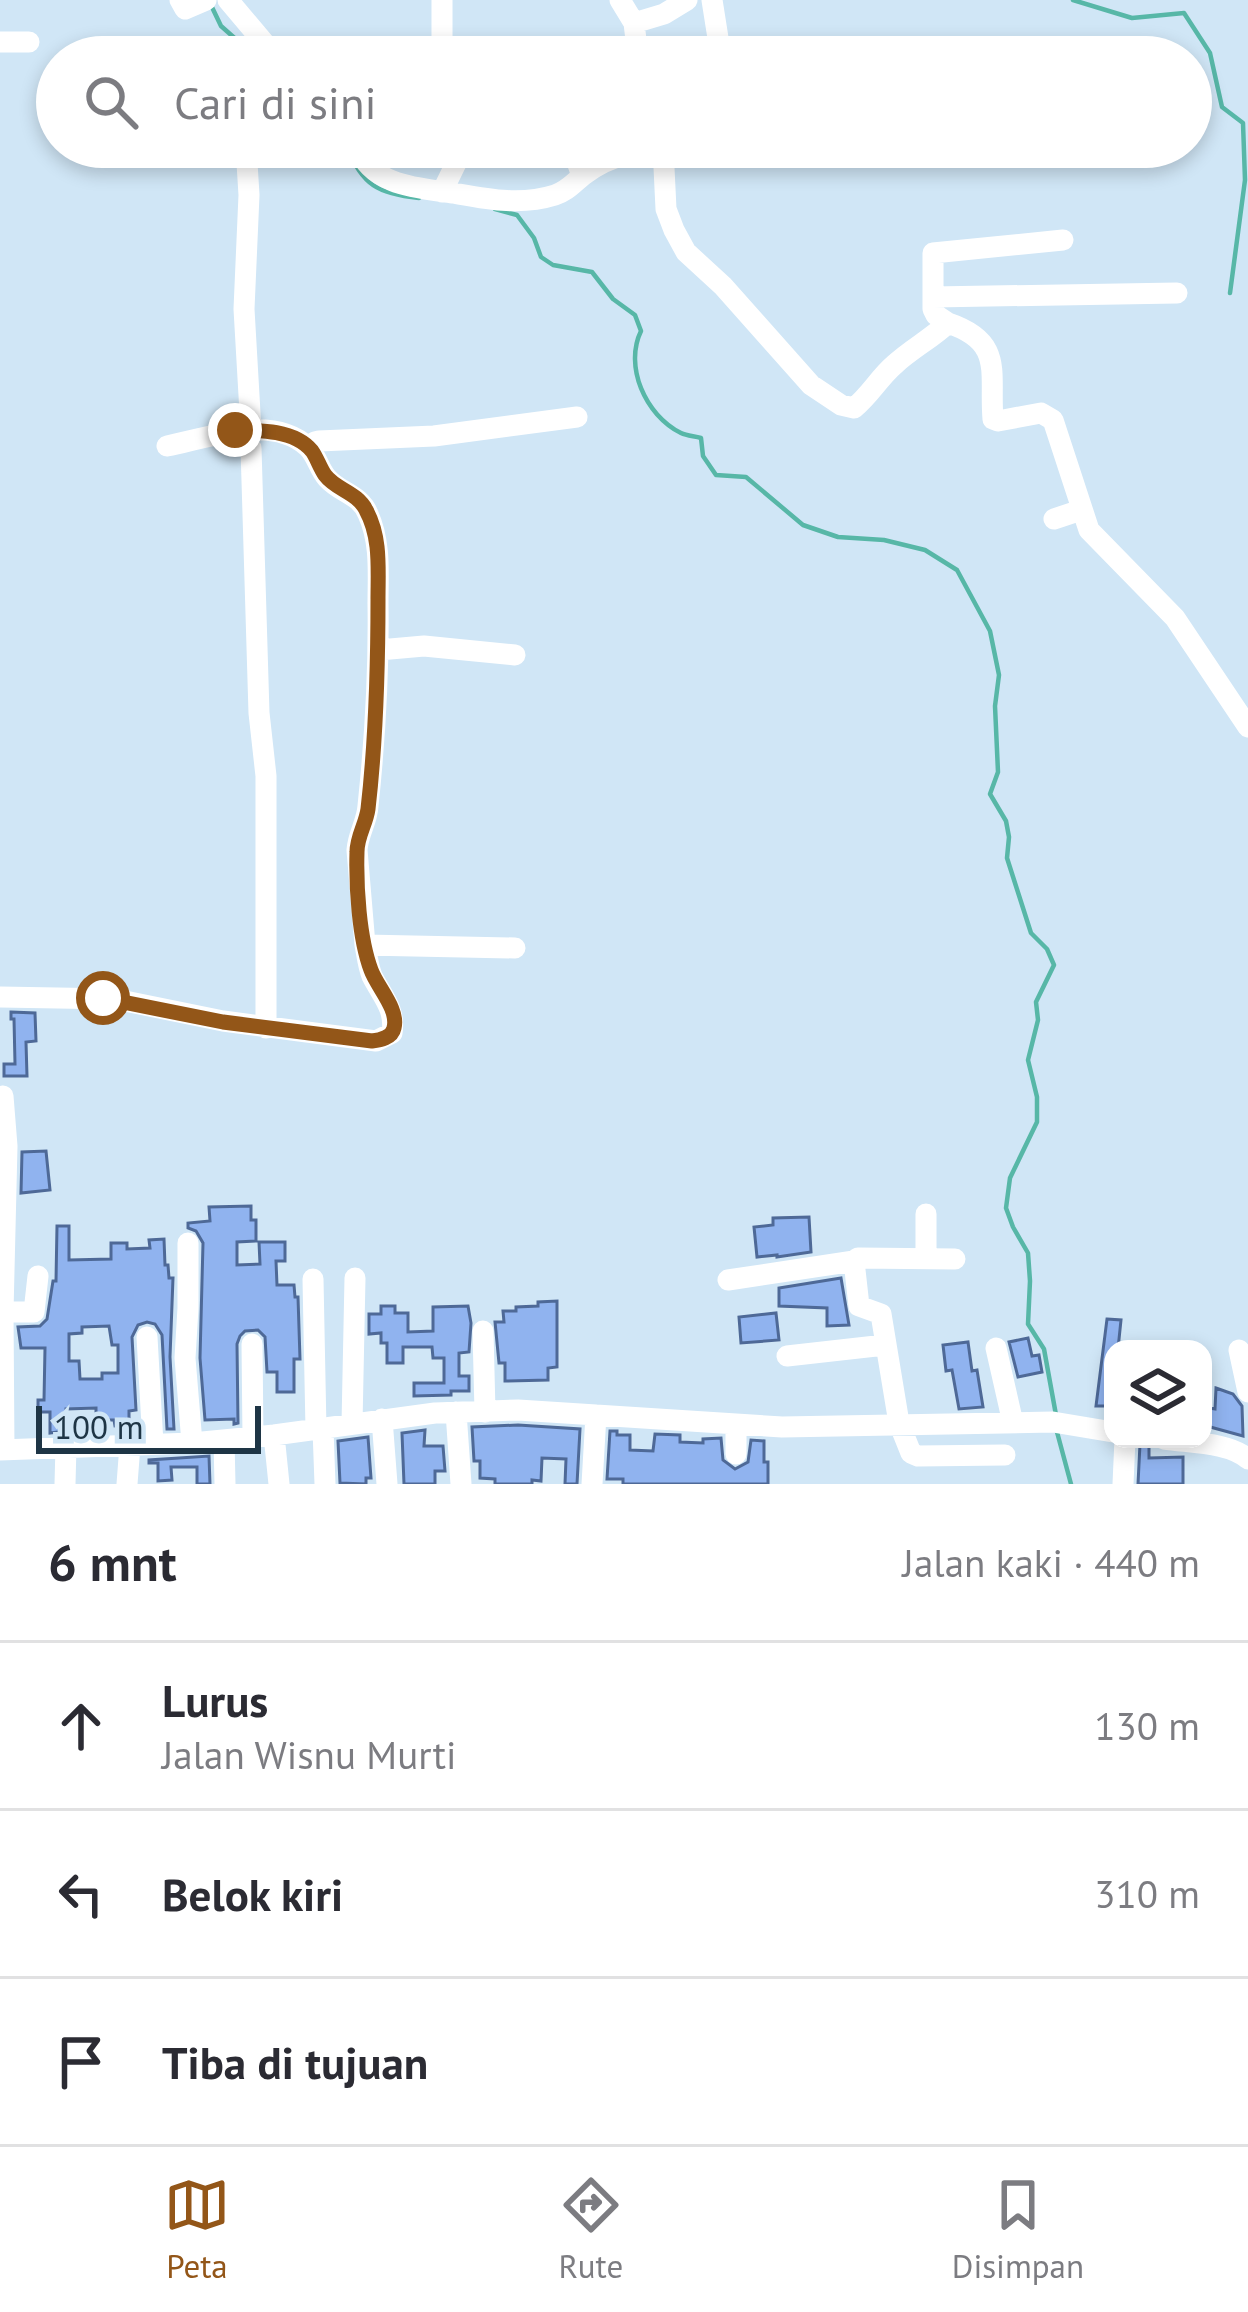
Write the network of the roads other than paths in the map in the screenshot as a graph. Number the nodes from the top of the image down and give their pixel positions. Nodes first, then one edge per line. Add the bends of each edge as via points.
1 (227, 0) edge
2 (442, 0) edge
3 (620, 0) edge
4 (687, 0) edge
5 (712, 0) edge
6 (634, 23) junction
7 (257, 36) edge
8 (442, 36) edge
9 (636, 36) edge
10 (718, 36) edge
11 (0, 42) edge
12 (28, 42) dead end
13 (247, 168) edge
14 (374, 168) edge
15 (454, 168) edge
16 (579, 168) edge
17 (597, 168) edge
18 (664, 168) edge
19 (582, 176) junction
20 (442, 191) junction
21 (1063, 240) dead end
22 (1177, 293) dead end
23 (933, 298) junction
24 (948, 323) junction
25 (577, 417) dead end
26 (251, 439) junction
27 (167, 446) dead end
28 (311, 449) junction
29 (1081, 510) junction
30 (1054, 519) dead end
31 (379, 650) junction
32 (515, 655) dead end
33 (1248, 727) edge
34 (365, 945) junction
35 (515, 948) dead end
36 (0, 997) edge
37 (266, 1028) junction
38 (3, 1096) dead end
39 (926, 1214) dead end
40 (188, 1243) dead end
41 (926, 1258) junction
42 (955, 1258) dead end
43 (854, 1261) junction
44 (38, 1276) dead end
45 (356, 1278) dead end
46 (314, 1279) dead end
47 (728, 1280) dead end
48 (3, 1312) edge
49 (483, 1331) dead end
50 (147, 1337) dead end
51 (252, 1344) dead end
52 (885, 1345) junction
53 (996, 1348) dead end
54 (1239, 1350) dead end
55 (787, 1356) dead end
56 (1248, 1392) edge
57 (456, 1412) junction
58 (484, 1412) junction
59 (596, 1415) junction
60 (382, 1419) junction
61 (899, 1423) junction
62 (1013, 1423) junction
63 (352, 1424) junction
64 (736, 1425) junction
65 (319, 1429) junction
66 (1104, 1430) edge
67 (264, 1437) junction
68 (1248, 1438) edge
69 (224, 1440) junction
70 (192, 1443) junction
71 (141, 1444) junction
72 (66, 1446) junction
73 (1212, 1446) edge
74 (1125, 1448) edge
75 (2, 1450) edge
76 (736, 1454) dead end
77 (1004, 1455) dead end
78 (1247, 1458) edge
79 (65, 1484) edge
80 (127, 1484) edge
81 (225, 1484) edge
82 (279, 1484) edge
83 (325, 1484) edge
84 (387, 1484) edge
85 (461, 1484) edge
86 (592, 1484) edge
87 (1123, 1484) edge

1 - 7 street
2 - 8 street
3 - 6 street
4 - 6 street
5 - 10 street
6 - 9 street
11 - 12 street
13 - 26 street
14 - 20 street via 405,186
15 - 20 street
16 - 19 street
17 - 19 street
18 - 24 street via 666,209 686,252 811,385 841,405 854,408 890,367
19 - 20 street via 563,192 516,202
21 - 23 street via 934,252
22 - 23 street
23 - 24 street via 934,314
24 - 29 street via 973,334 991,359 993,418 1041,413 1053,420
25 - 28 street via 473,433 319,441
26 - 27 street via 235,430
26 - 28 street via 289,436
26 - 37 street via 266,776
28 - 31 street via 328,479 367,511 380,562
29 - 30 street
29 - 33 street via 1093,535 1175,618
31 - 32 street
31 - 34 street via 368,810 357,850
34 - 35 street
34 - 37 street via 391,1009 388,1036 372,1041
36 - 37 street via 115,999
38 - 48 street
39 - 41 street
40 - 70 street
41 - 42 street
41 - 43 street
43 - 47 street
43 - 52 street via 859,1306 880,1312
44 - 48 street via 34,1312
45 - 63 street
46 - 65 street
48 - 75 street
49 - 58 street
50 - 71 street
51 - 67 street
52 - 55 street
52 - 61 street
53 - 62 street
54 - 56 street
57 - 58 street
57 - 60 street
57 - 85 street
58 - 59 street
59 - 64 street
59 - 86 street
60 - 63 street
60 - 84 street
61 - 62 street
61 - 64 street
61 - 77 street via 918,1456
62 - 66 street
63 - 65 street
64 - 76 street
65 - 67 street
65 - 83 street
67 - 69 street
67 - 82 street
68 - 78 street
69 - 70 street
69 - 81 street
70 - 71 street
71 - 72 street
71 - 80 street
72 - 75 street
72 - 79 street
73 - 78 street
74 - 87 street

